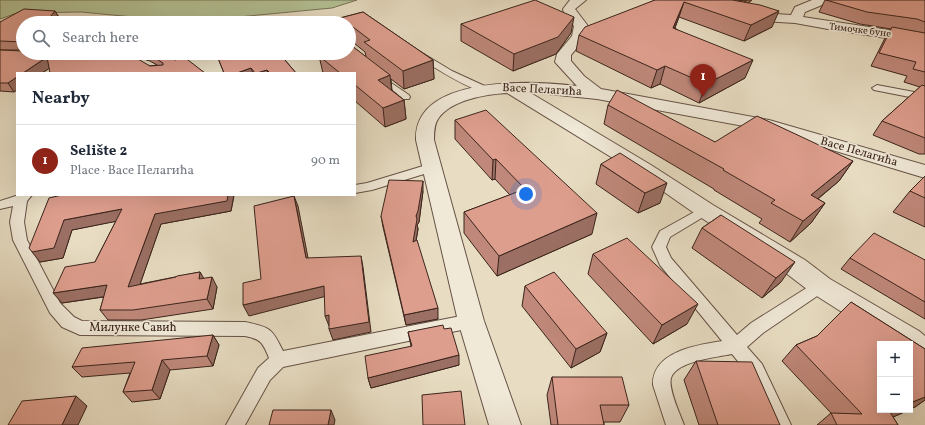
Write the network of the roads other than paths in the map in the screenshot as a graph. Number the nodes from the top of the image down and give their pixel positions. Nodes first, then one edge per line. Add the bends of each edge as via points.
1 (580, 0) edge
2 (823, 0) edge
3 (732, 13) edge
4 (795, 19) junction
5 (925, 42) edge
6 (412, 49) edge
7 (369, 69) edge
8 (510, 88) junction
9 (877, 88) dead end
10 (486, 90) junction
11 (595, 94) junction
12 (405, 97) dead end
13 (925, 97) edge
14 (433, 167) junction
15 (925, 172) edge
16 (356, 189) edge
17 (23, 198) edge
18 (0, 205) edge
19 (705, 210) junction
20 (822, 286) junction
21 (471, 321) junction
22 (736, 346) junction
23 (925, 353) edge
24 (278, 360) junction
25 (235, 425) edge
26 (505, 425) edge
27 (675, 425) edge
28 (782, 425) edge

1 - 11 street via 569,8 581,26 580,37 564,54 563,62
2 - 4 street via 800,10
3 - 4 street, Тимочке буне via 760,18
4 - 5 street, Тимочке буне
6 - 10 lane via 449,73
7 - 12 lane
8 - 10 street, Васе Пелагића
8 - 11 street, Васе Пелагића via 543,88
8 - 19 street via 644,169
9 - 13 lane
10 - 14 street, Васе Пелагића via 450,100 429,117 424,131
11 - 15 street, Васе Пелагића via 768,125
14 - 16 lane
14 - 21 street, Васе Пелагића
17 - 18 lane
17 - 24 lane, Милунке Савић via 17,222 20,240 55,308 68,322 80,328 97,329 245,329 259,332 269,338
19 - 20 street
19 - 22 lane via 665,234 659,247 665,261
20 - 22 lane via 757,328
20 - 23 street via 909,340
21 - 24 lane
21 - 26 street, Васе Пелагића
22 - 27 lane via 684,357 671,364 663,374 665,397
22 - 28 lane via 756,370
24 - 25 lane via 264,374

